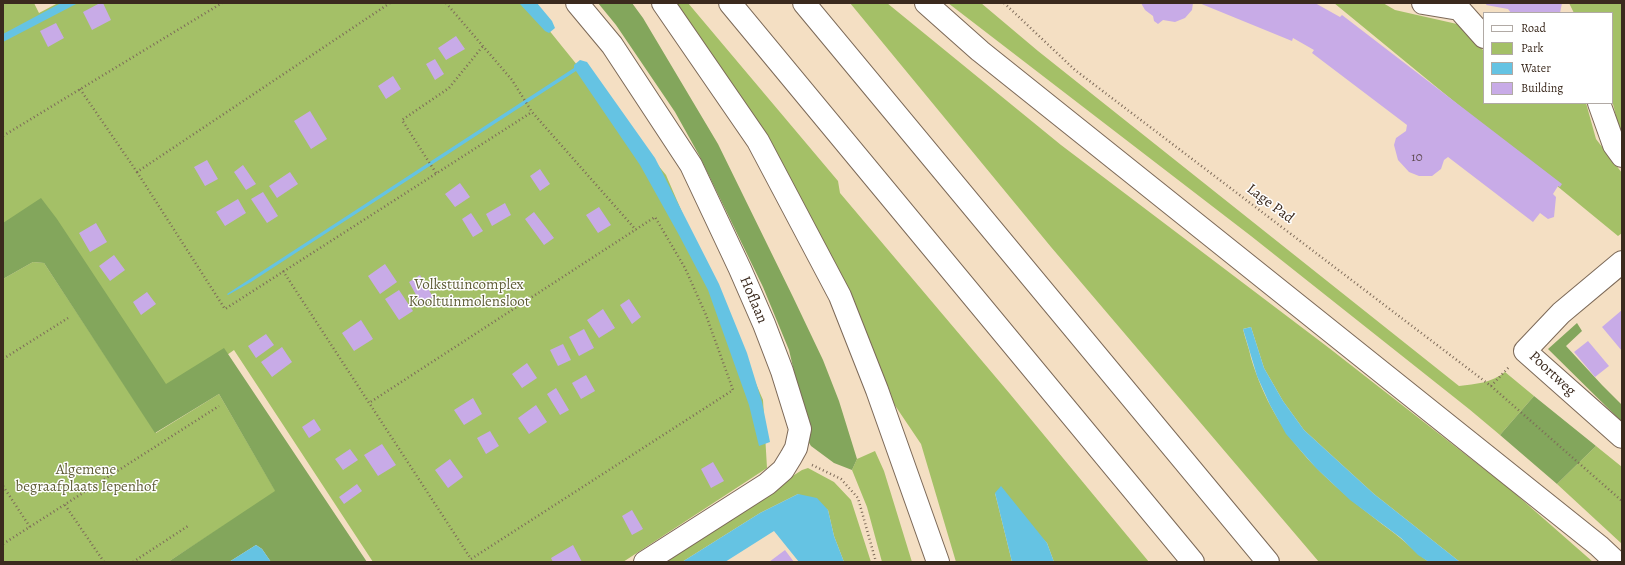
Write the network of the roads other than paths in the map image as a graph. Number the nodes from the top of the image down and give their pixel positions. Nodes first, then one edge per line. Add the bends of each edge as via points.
1 (577, 3) edge
2 (663, 3) edge
3 (730, 3) edge
4 (804, 3) edge
5 (926, 3) edge
6 (1423, 3) edge
7 (1483, 36) edge
8 (1599, 104) edge
9 (1622, 156) edge
10 (1622, 262) edge
11 (1622, 437) edge
12 (645, 562) edge
13 (938, 562) edge
14 (1193, 562) edge
15 (1268, 562) edge
16 (1616, 562) edge

1 - 12 main road, Hoflaan via 612,45 691,165 764,324 800,429 796,448 791,457 767,484
2 - 13 main road via 758,141 840,296 877,390
3 - 14 main road
4 - 15 main road
5 - 16 main road via 980,51 1460,433
6 - 7 main road via 1460,9
8 - 9 main road via 1614,145
10 - 11 main road, Poortweg via 1561,313 1525,351

